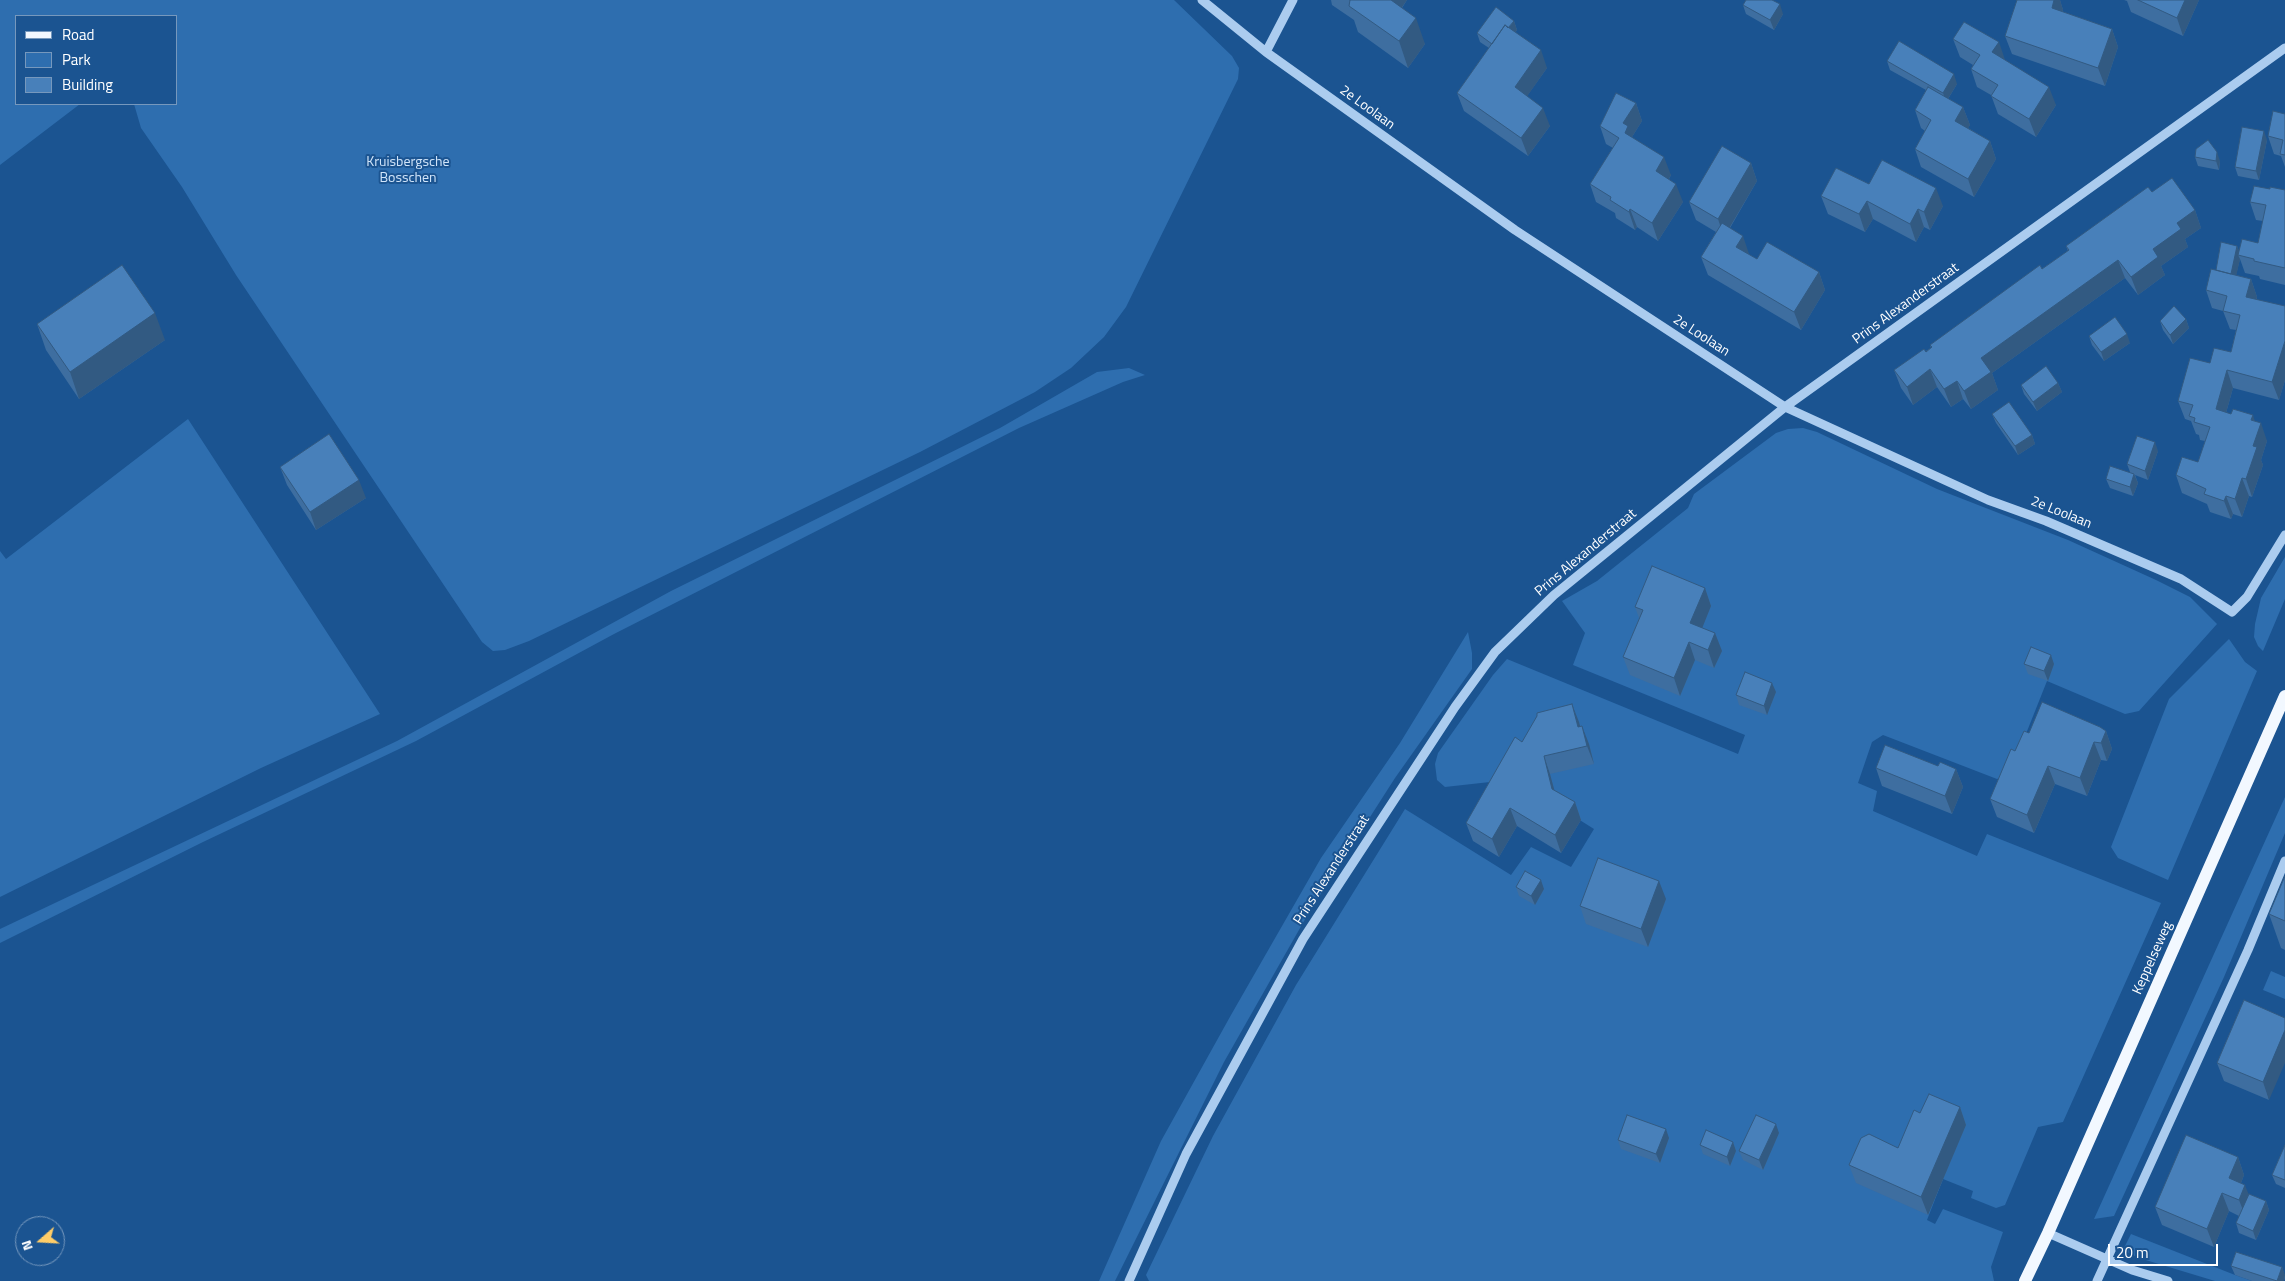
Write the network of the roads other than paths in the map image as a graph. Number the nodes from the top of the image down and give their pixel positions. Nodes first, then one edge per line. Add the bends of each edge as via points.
1 (1202, 0) edge
2 (1293, 0) edge
3 (2285, 48) edge
4 (1266, 52) junction
5 (1785, 407) junction
6 (2285, 536) edge
7 (2285, 696) edge
8 (2285, 861) edge
9 (2048, 1233) junction
10 (2107, 1259) junction
11 (1130, 1281) edge
12 (2025, 1281) edge
13 (2097, 1281) edge
14 (2168, 1281) edge

1 - 4 street, 2e Loolaan
2 - 4 street
3 - 5 street, Prins Alexanderstraat
4 - 5 street, 2e Loolaan via 1515,230
5 - 6 street, 2e Loolaan via 1988,500 2046,521 2181,579 2232,612 2247,597
5 - 11 street, Prins Alexanderstraat via 1554,595 1495,652 1455,706 1303,939 1186,1154
7 - 9 main road, Keppelseweg
8 - 10 street via 2248,950
9 - 10 street
9 - 12 main road, Keppelseweg
10 - 13 street
10 - 14 street

